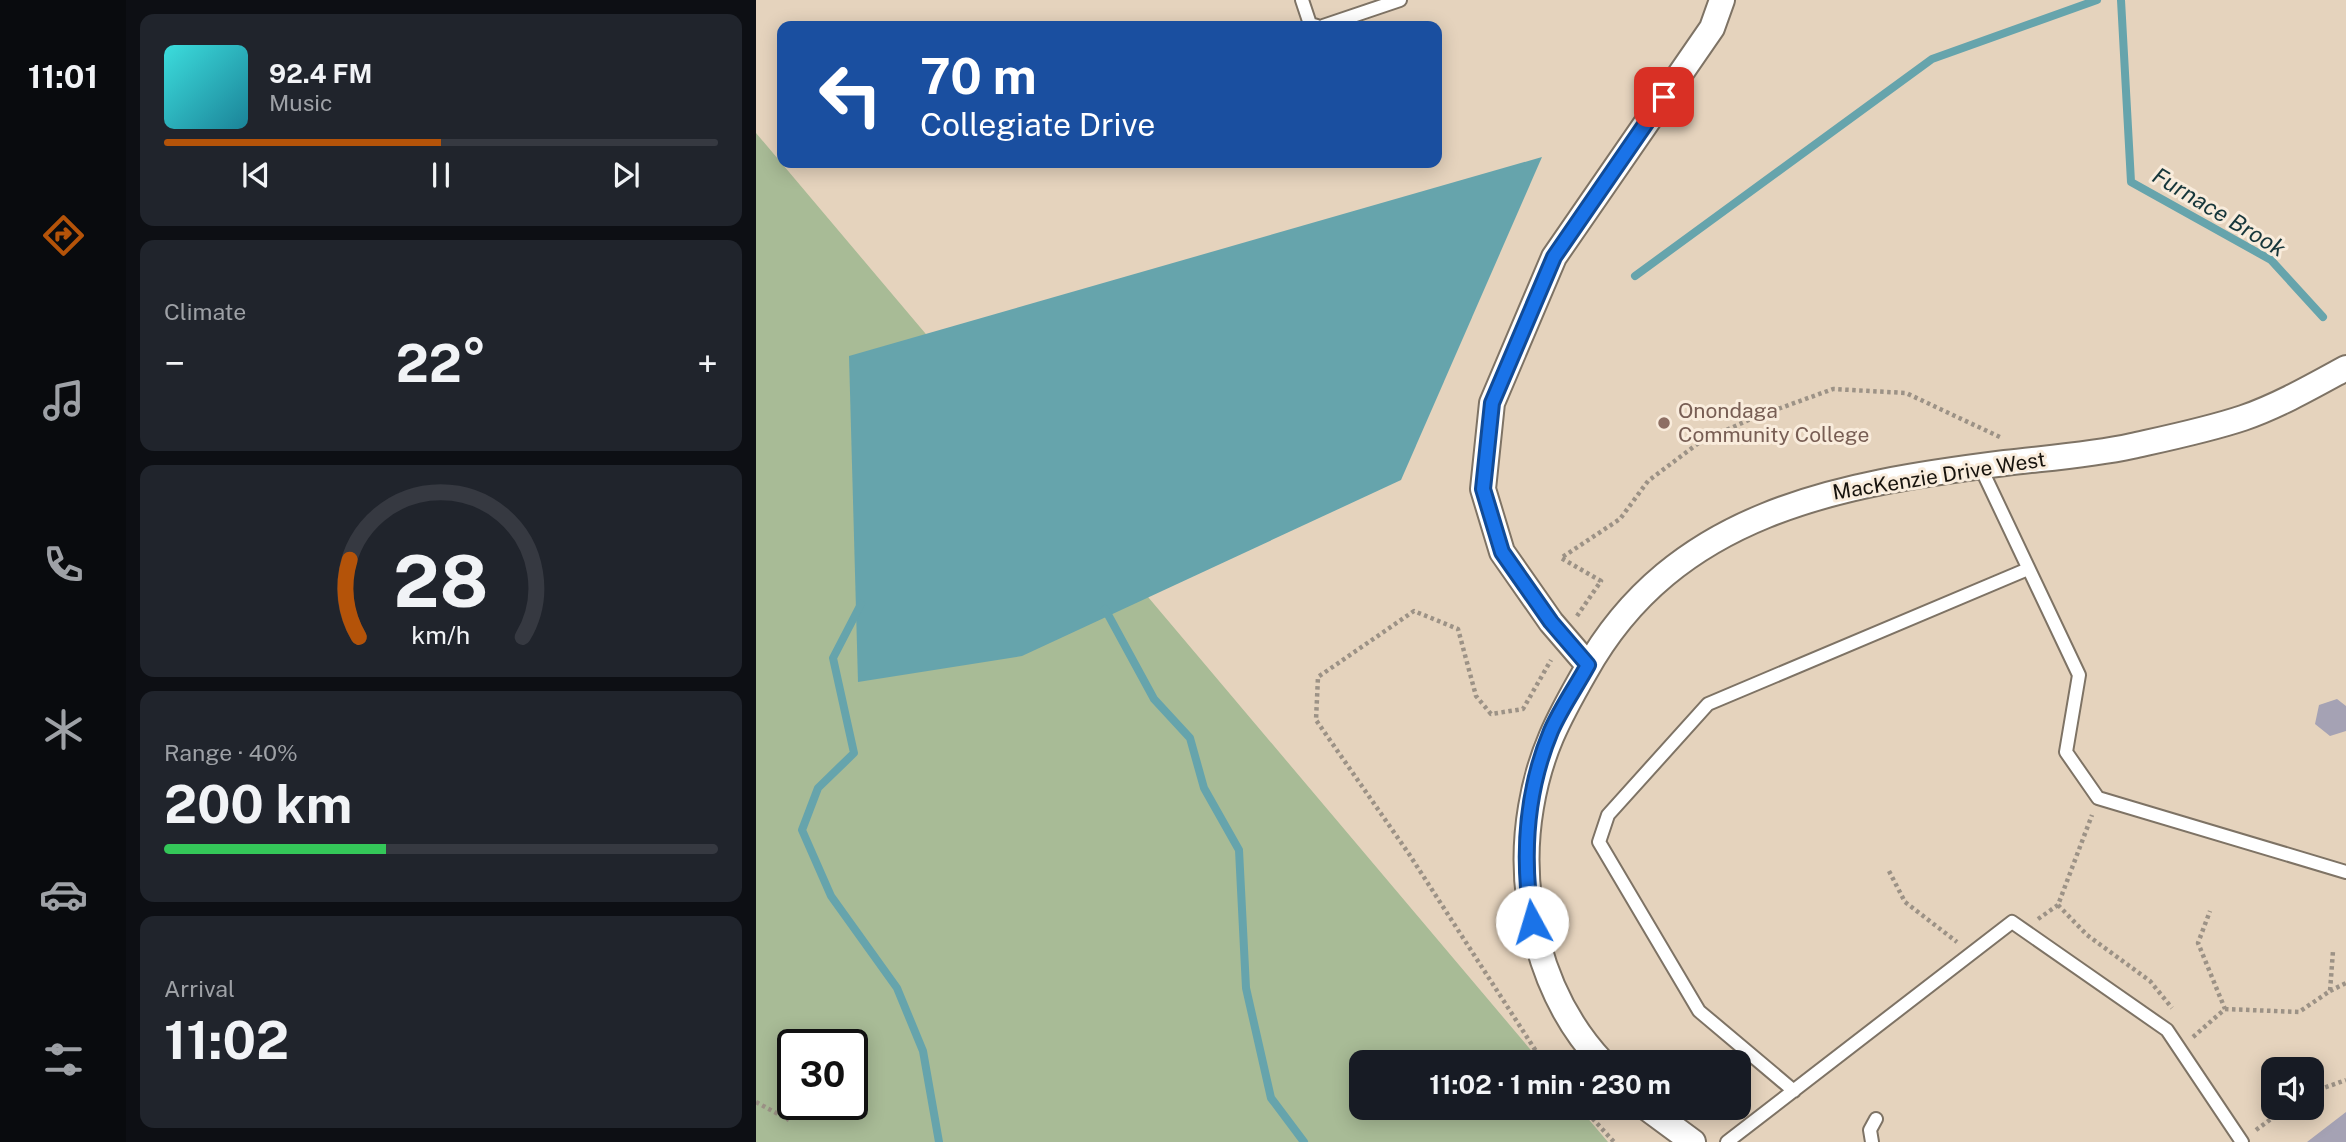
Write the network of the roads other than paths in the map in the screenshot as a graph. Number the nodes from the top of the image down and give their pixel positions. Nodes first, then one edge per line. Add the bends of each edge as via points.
1 (1301, 0) edge
2 (1400, 0) edge
3 (1722, 0) edge
4 (1309, 21) edge
5 (1338, 21) edge
6 (2346, 368) edge
7 (1980, 466) junction
8 (2028, 569) junction
9 (1588, 665) junction
10 (2346, 872) edge
11 (1591, 1050) edge
12 (1794, 1091) junction
13 (1876, 1119) dead end
14 (1663, 1120) edge
15 (1693, 1142) edge
16 (1727, 1142) edge
17 (1872, 1142) edge
18 (2241, 1142) edge

1 - 4 lane
2 - 5 lane
3 - 9 street via 1712,28 1554,257 1492,403 1483,489 1502,552
6 - 7 street, MacKenzie Drive West via 2244,418 2129,447
7 - 8 lane
7 - 9 street, MacKenzie Drive West via 1809,498 1749,521 1693,554 1643,594
8 - 10 lane via 2079,675 2066,751 2098,798
8 - 12 lane via 1708,704 1608,815 1599,842 1699,1011
9 - 11 street, MacKenzie Drive West via 1552,730 1535,781 1527,829 1529,900 1536,943 1560,1001
12 - 16 lane
12 - 18 lane via 2012,922 2167,1030
13 - 17 lane via 1870,1130
14 - 15 street

